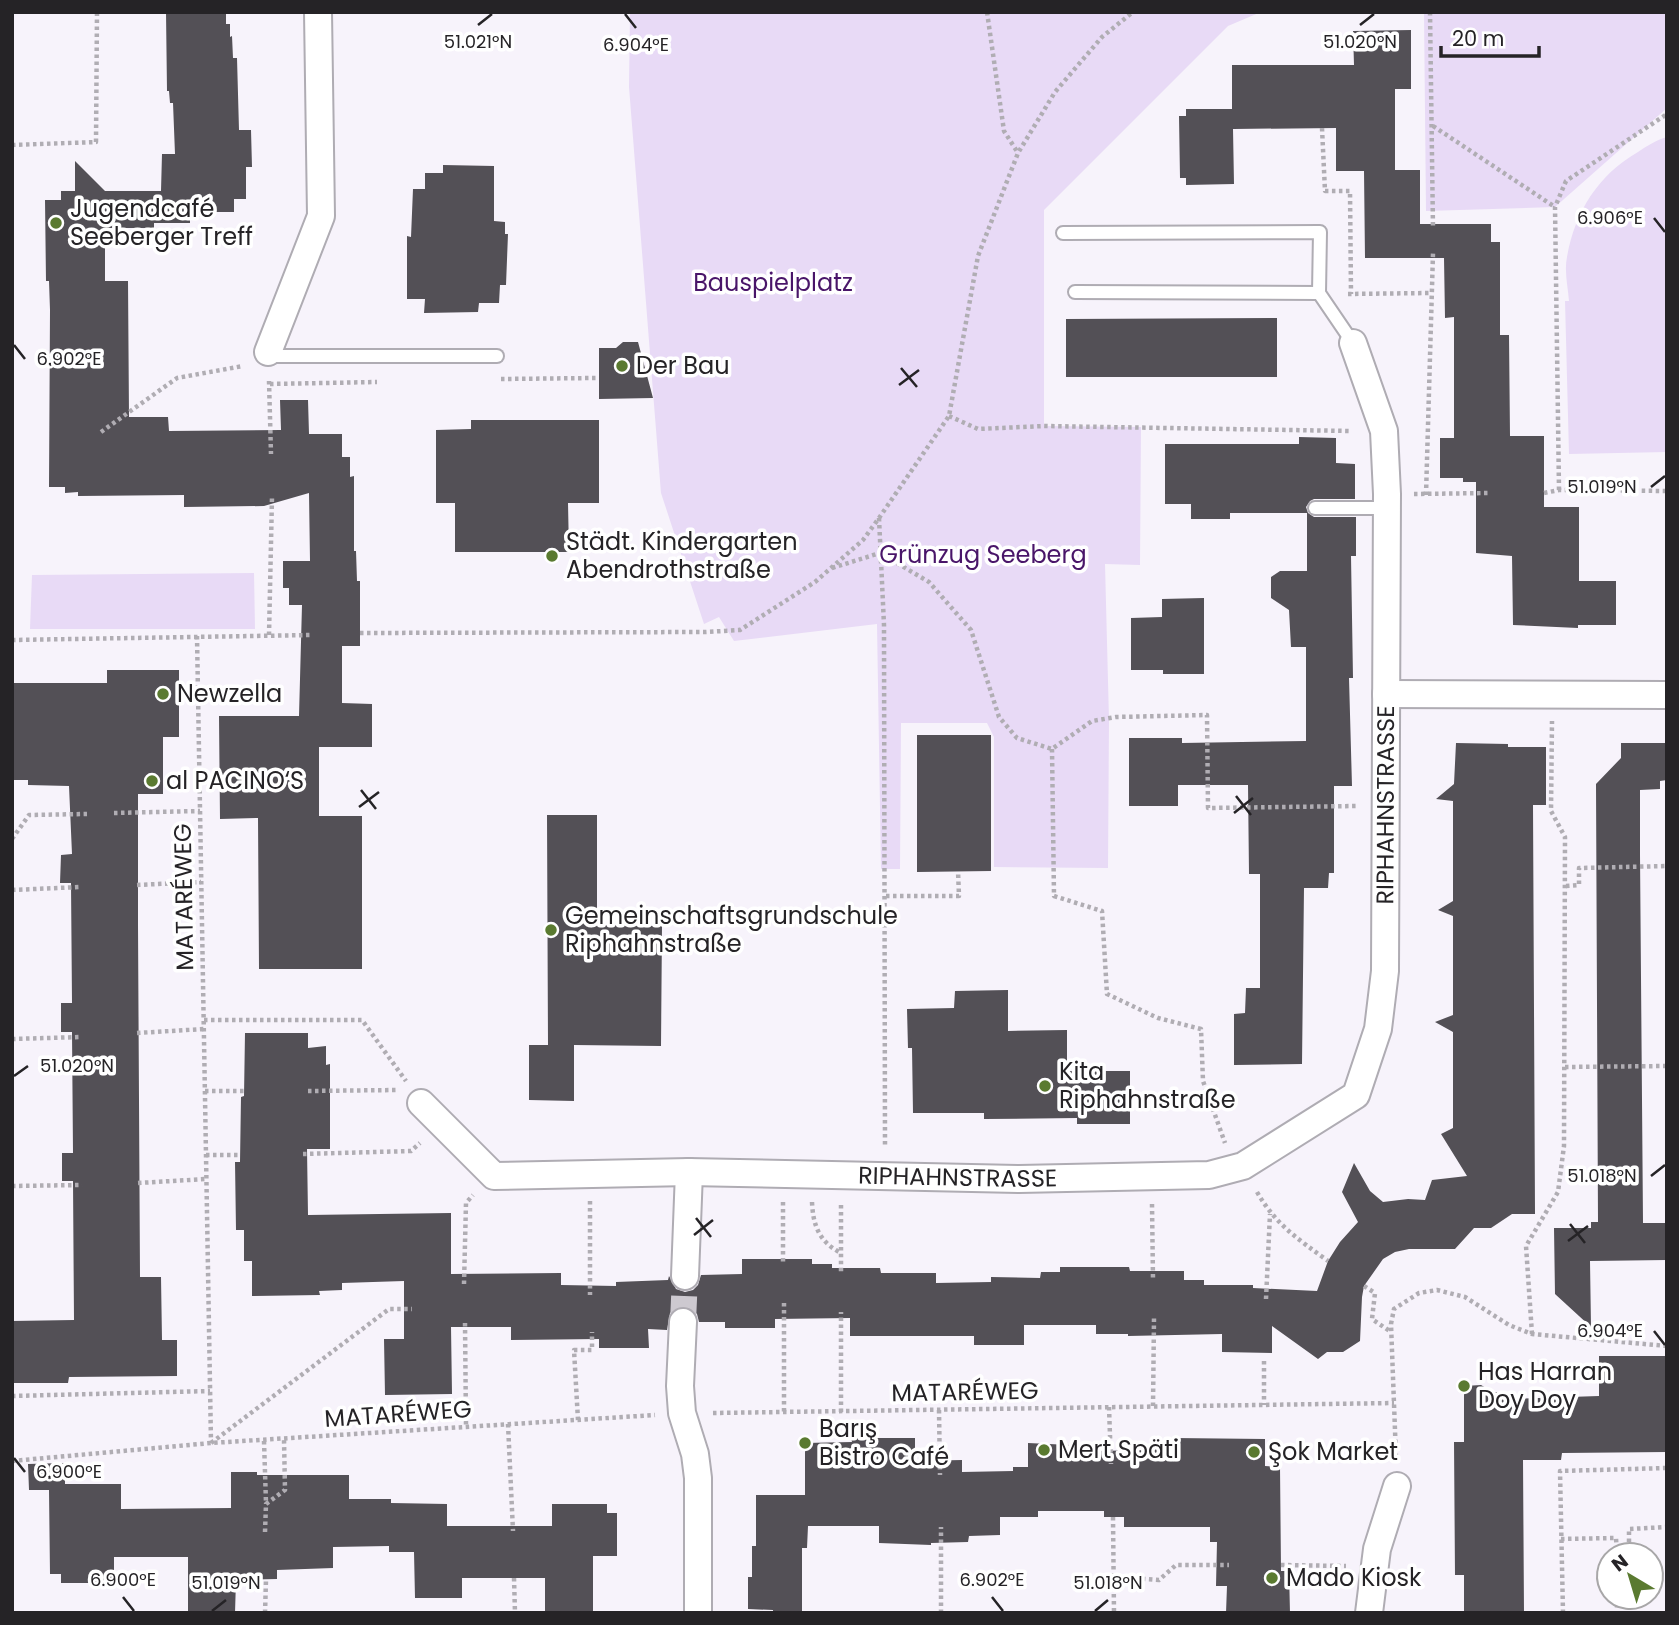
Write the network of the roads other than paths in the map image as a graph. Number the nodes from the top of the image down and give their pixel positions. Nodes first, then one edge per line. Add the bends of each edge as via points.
1 (318, 12) edge
2 (1063, 233) dead end
3 (1075, 292) dead end
4 (1319, 293) junction
5 (1353, 343) joint
6 (497, 356) dead end
7 (268, 357) joint
8 (1387, 501) junction
9 (1315, 508) dead end
10 (1386, 694) junction
11 (1667, 695) edge
12 (416, 1096) road end
13 (689, 1172) junction
14 (685, 1276) tunnel mouth
15 (683, 1322) tunnel mouth
16 (1397, 1486) road end
17 (698, 1613) edge
18 (1369, 1613) edge

1 - 7 street via 321,216
2 - 4 lane via 1320,232
3 - 4 lane
4 - 5 lane
5 - 8 street, RIPHAHNSTRASSE via 1384,431
6 - 7 lane
8 - 9 lane
8 - 10 street, RIPHAHNSTRASSE
10 - 11 street, RIPHAHNSTRASSE
10 - 13 street, RIPHAHNSTRASSE via 1384,971 1378,1029 1356,1095 1239,1168 1209,1175 1019,1179
12 - 13 street, RIPHAHNSTRASSE via 494,1175
13 - 14 street
15 - 17 street via 682,1413 698,1478
16 - 18 street via 1377,1549

